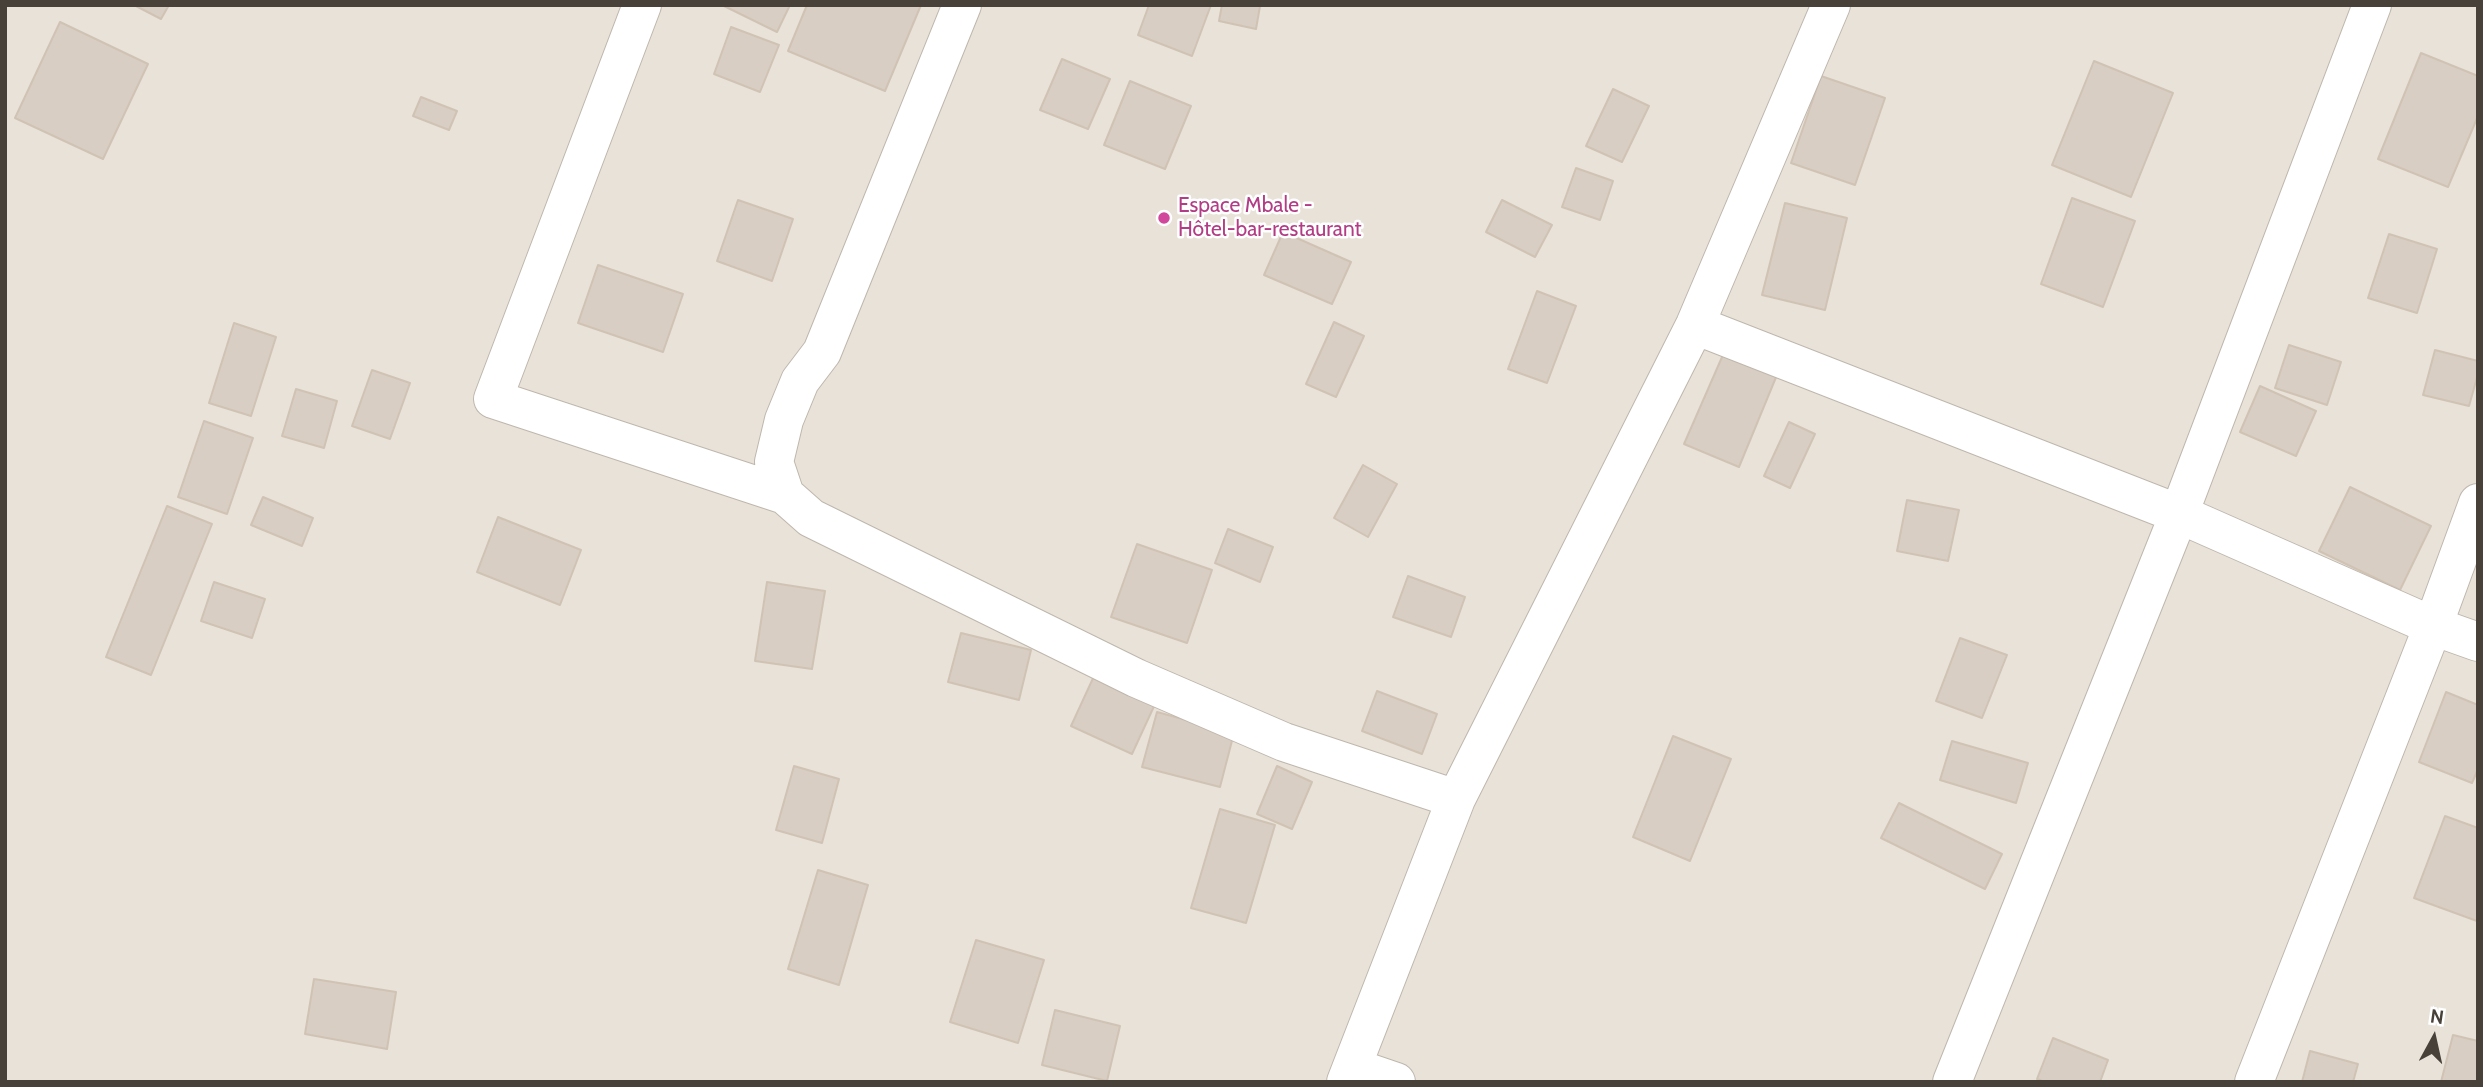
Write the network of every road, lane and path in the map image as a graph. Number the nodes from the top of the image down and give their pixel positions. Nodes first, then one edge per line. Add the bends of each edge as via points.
1 (642, 5) edge
2 (962, 5) edge
3 (1831, 5) edge
4 (2372, 5) edge
5 (1695, 325) junction
6 (785, 495) junction
7 (2478, 503) edge
8 (2179, 514) junction
9 (2433, 626) junction
10 (2478, 642) edge
11 (1456, 799) junction
12 (1349, 1074) edge
13 (1396, 1082) edge
14 (1952, 1082) edge
15 (2254, 1082) edge

1 - 6 street via 493,399
2 - 6 street via 822,352 800,381 784,420 774,462
3 - 5 street
4 - 8 street
5 - 8 street
5 - 11 street
6 - 11 street via 811,518 1136,677 1284,742
7 - 9 street
8 - 9 street
8 - 14 street
9 - 10 street
9 - 15 street
11 - 12 street
12 - 13 street

